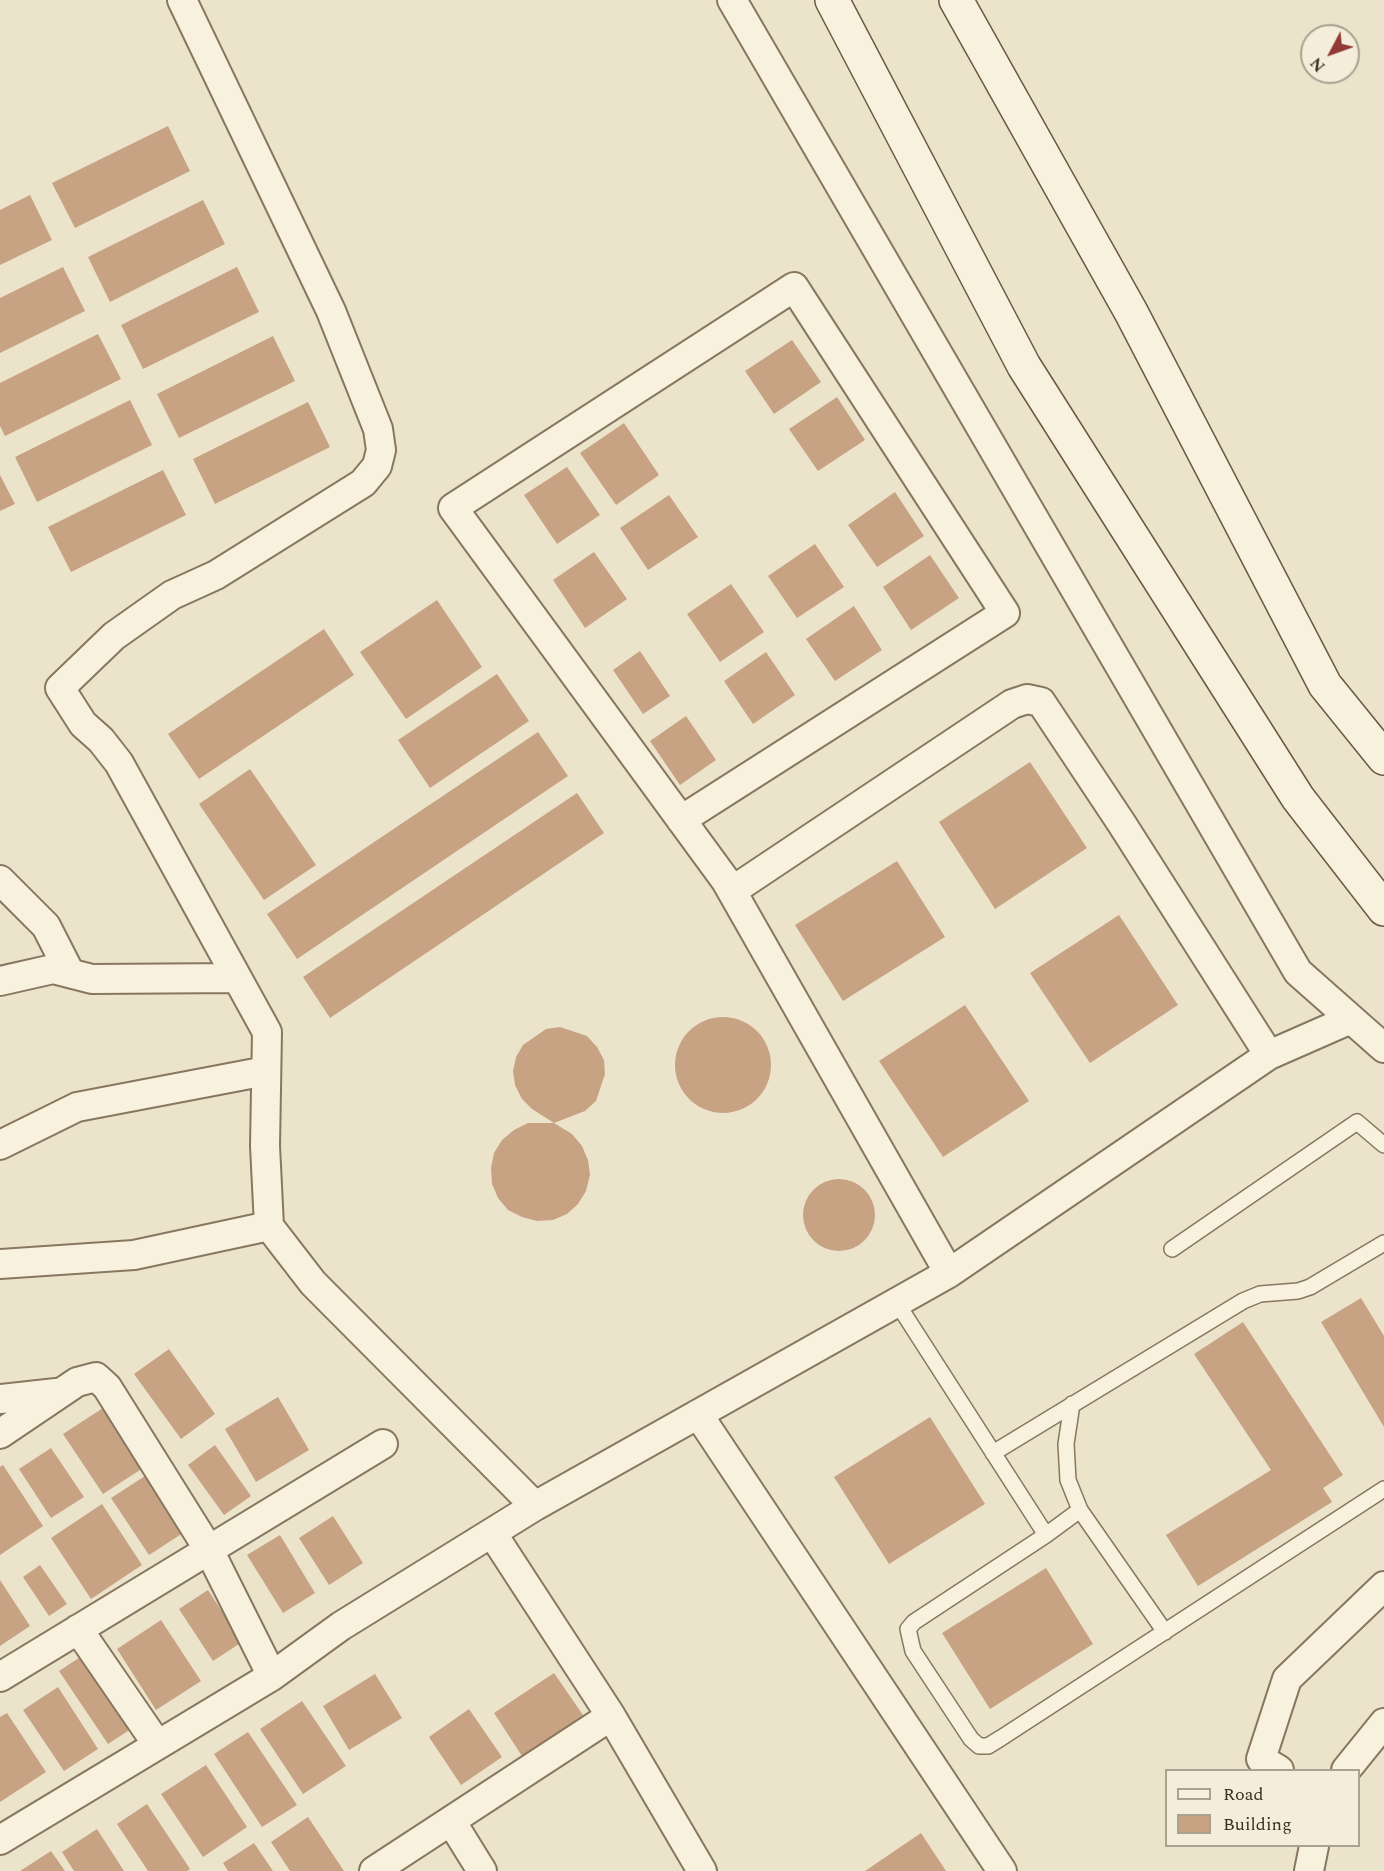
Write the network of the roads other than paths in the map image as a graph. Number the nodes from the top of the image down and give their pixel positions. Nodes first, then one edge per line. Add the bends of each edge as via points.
1 (182, 0) edge
2 (732, 0) edge
3 (832, 0) edge
4 (956, 0) edge
5 (1384, 758) edge
6 (681, 820) junction
7 (0, 880) edge
8 (732, 891) junction
9 (1384, 909) edge
10 (70, 973) junction
11 (237, 978) junction
12 (0, 981) edge
13 (1351, 1019) junction
14 (1384, 1048) edge
15 (1269, 1055) junction
16 (266, 1071) junction
17 (0, 1145) edge
18 (1384, 1145) edge
19 (269, 1226) junction
20 (1384, 1243) edge
21 (1172, 1249) dead end
22 (0, 1264) edge
23 (950, 1274) junction
24 (897, 1303) junction
25 (61, 1393) junction
26 (0, 1399) edge
27 (1072, 1404) junction
28 (698, 1414) junction
29 (0, 1434) edge
30 (383, 1444) dead end
31 (993, 1453) junction
32 (1384, 1489) edge
33 (535, 1506) junction
34 (1080, 1510) junction
35 (492, 1533) junction
36 (1046, 1535) junction
37 (209, 1550) junction
38 (1384, 1586) edge
39 (78, 1629) junction
40 (1165, 1632) junction
41 (272, 1676) junction
42 (0, 1677) edge
43 (611, 1716) junction
44 (1384, 1723) edge
45 (157, 1744) junction
46 (1277, 1769) edge
47 (1347, 1769) edge
48 (451, 1821) junction
49 (0, 1840) edge
50 (1314, 1847) edge
51 (374, 1871) edge
52 (482, 1871) edge
53 (702, 1871) edge
54 (1002, 1871) edge
55 (1309, 1871) edge

1 - 11 street via 331,311 378,429 381,450 377,466 363,483 216,574 172,595 114,636 60,688 83,724 119,763
2 - 13 street via 1298,972
3 - 9 street via 1024,366 1298,798
4 - 5 street via 1131,312 1325,685
6 - 6 street via 453,508 794,287 1005,613
6 - 8 street
7 - 10 street via 46,926
8 - 15 street via 1012,704 1027,699 1041,702
8 - 23 street
10 - 11 street via 92,979
10 - 12 street via 53,969
11 - 16 street via 267,1032
13 - 14 street
13 - 15 street
15 - 23 street
16 - 17 street via 77,1107
16 - 19 street
18 - 21 lane via 1357,1122
19 - 22 street via 134,1255
19 - 33 street via 313,1283
20 - 27 lane via 1310,1287 1260,1294 1243,1301
23 - 24 street
24 - 28 street
24 - 31 lane
25 - 26 street
25 - 29 street
25 - 37 street via 77,1382 96,1377 107,1388
27 - 31 lane
27 - 34 lane via 1066,1444 1068,1480
28 - 33 street
28 - 54 street
30 - 37 street
31 - 36 lane
32 - 40 lane
33 - 35 street
34 - 36 lane
34 - 40 lane
35 - 41 street via 342,1626
35 - 43 street
36 - 40 lane via 908,1629 913,1651 970,1739 979,1746 988,1746
37 - 39 street
37 - 41 street
38 - 46 street via 1287,1679 1262,1759
39 - 42 street
39 - 45 street
41 - 45 street
43 - 48 street
43 - 53 street
44 - 47 street
45 - 49 street
48 - 51 street
48 - 52 street
50 - 55 street

